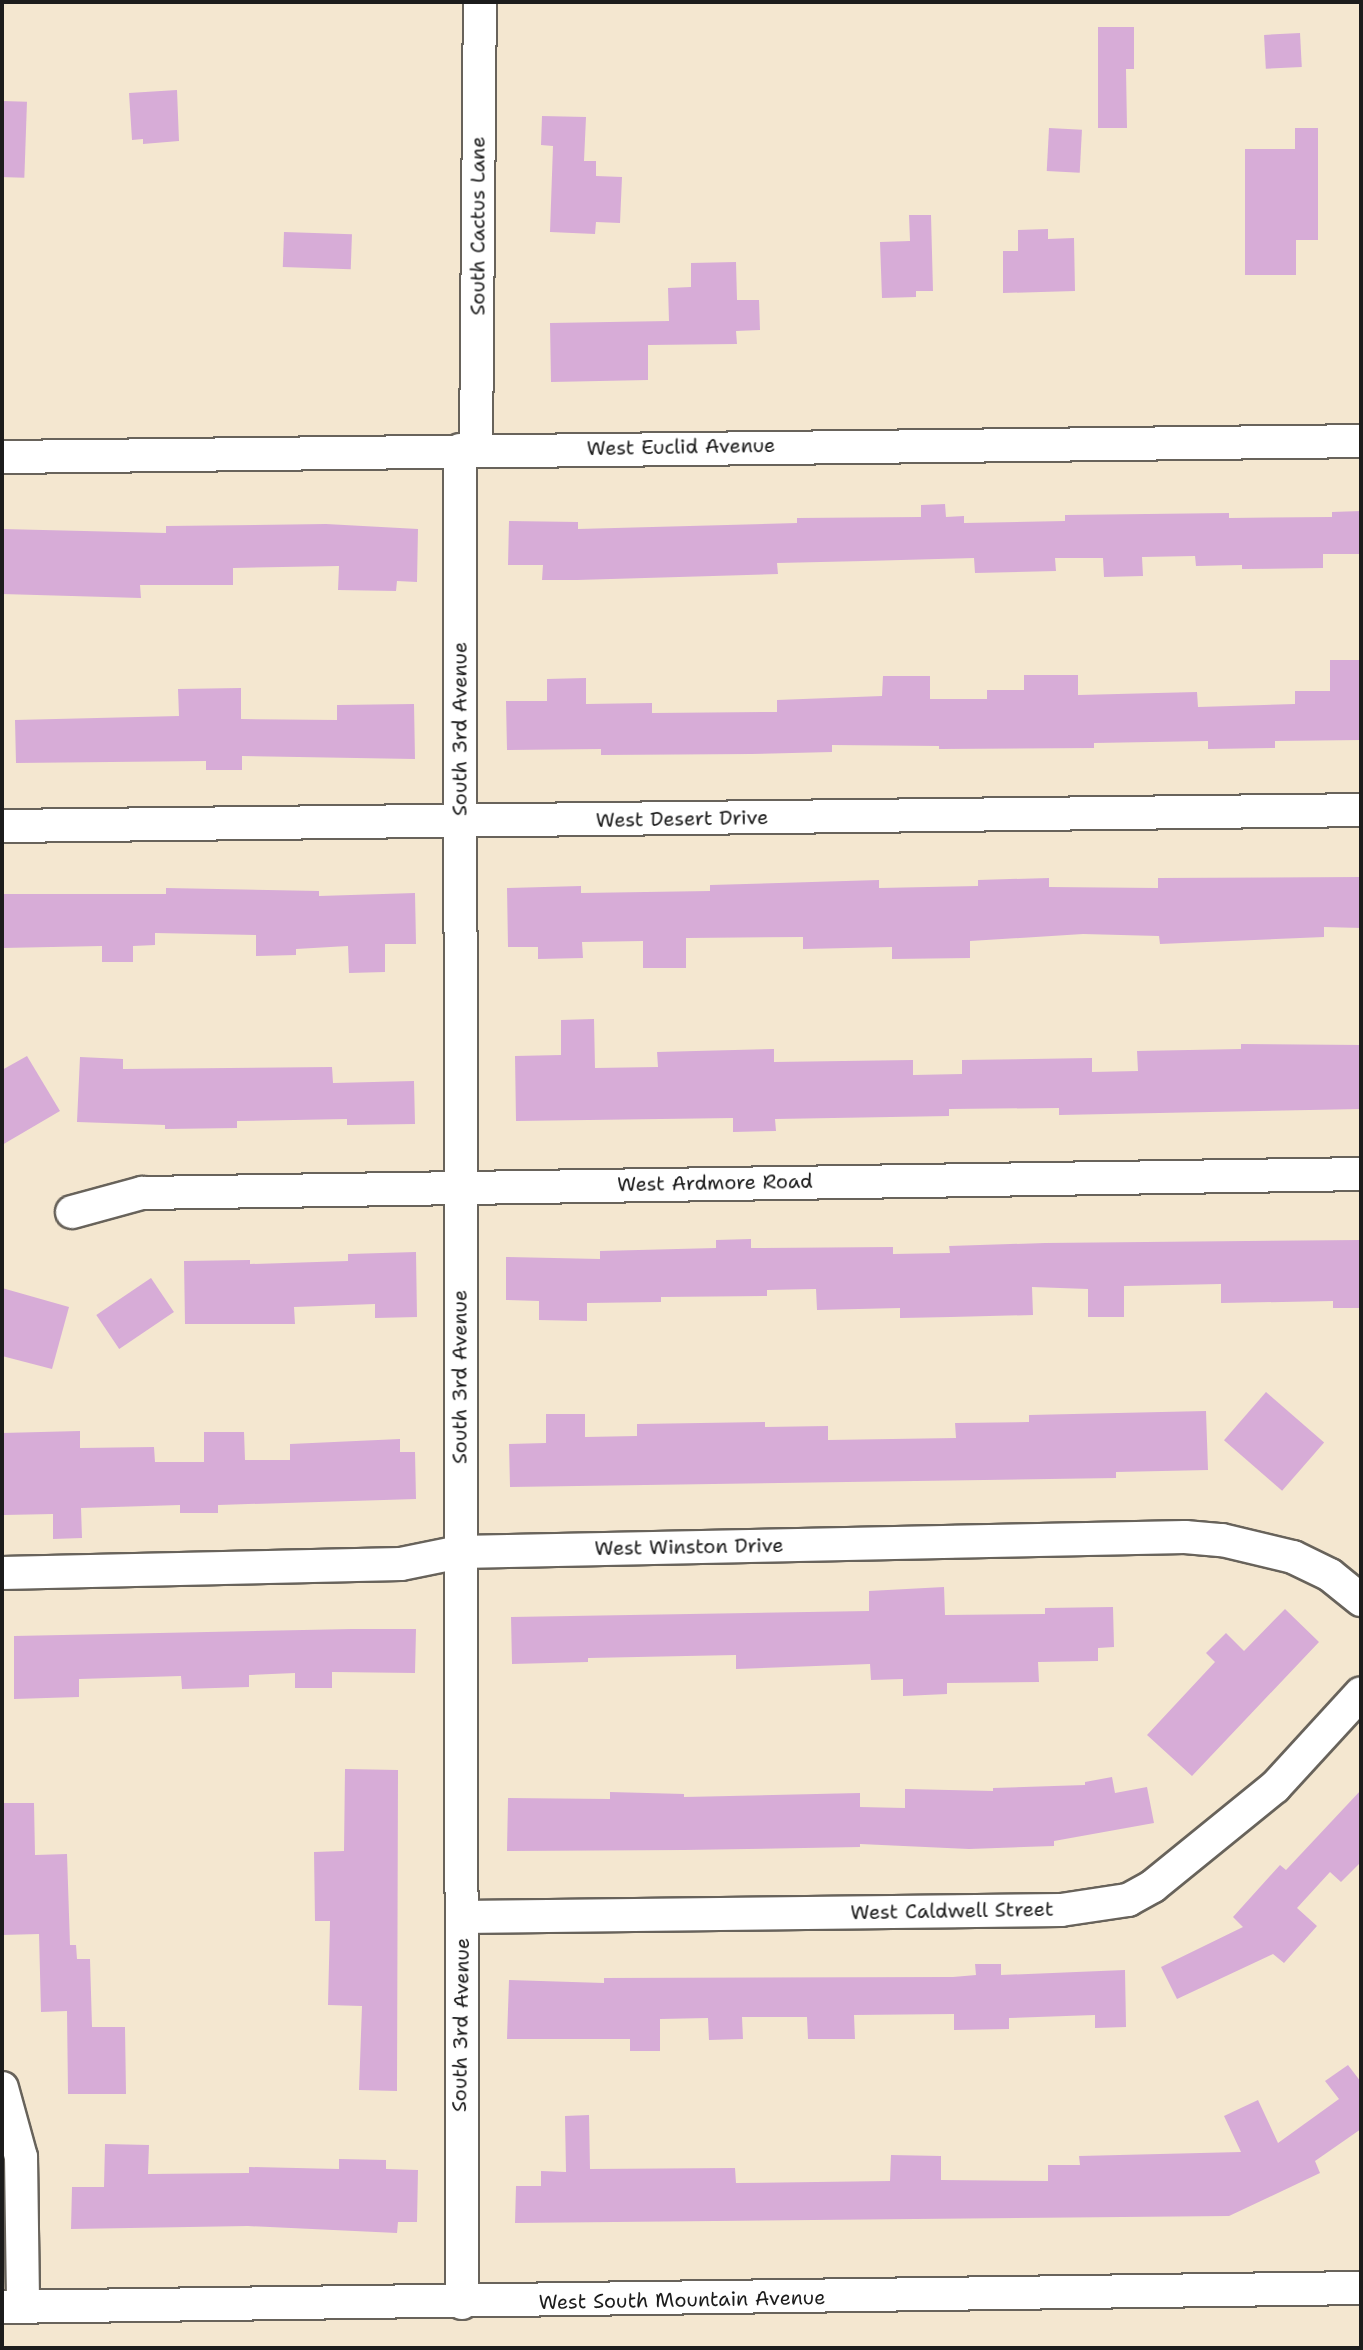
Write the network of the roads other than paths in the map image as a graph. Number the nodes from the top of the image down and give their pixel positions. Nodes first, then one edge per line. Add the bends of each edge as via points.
1 (480, 2) edge
2 (1361, 441) edge
3 (468, 450) junction
4 (2, 457) edge
5 (1361, 810) edge
6 (460, 823) junction
7 (2, 826) edge
8 (1361, 1174) edge
9 (460, 1187) junction
10 (72, 1212) dead end
11 (460, 1552) junction
12 (2, 1573) edge
13 (1361, 1600) edge
14 (1361, 1693) edge
15 (462, 1917) junction
16 (2, 2088) edge
17 (1361, 2288) edge
18 (462, 2303) junction
19 (13, 2307) edge

1 - 3 street, South Cactus Lane
2 - 3 street, West Euclid Avenue
3 - 4 street, West Euclid Avenue
3 - 6 street, South 3rd Avenue
5 - 6 street, West Desert Drive
6 - 7 street, West Desert Drive
6 - 9 street, South 3rd Avenue
8 - 9 street, West Ardmore Road
9 - 10 street, West Ardmore Road via 142,1193
9 - 11 street, South 3rd Avenue
11 - 12 street, West Winston Drive via 401,1564
11 - 13 street, West Winston Drive via 1185,1537 1293,1557 1330,1575
11 - 15 street, South 3rd Avenue
14 - 15 street, West Caldwell Street via 1275,1787 1153,1886 1128,1900 1061,1910
15 - 18 street, South 3rd Avenue
16 - 19 street via 21,2157
17 - 18 street, West South Mountain Avenue
18 - 19 street, West South Mountain Avenue

